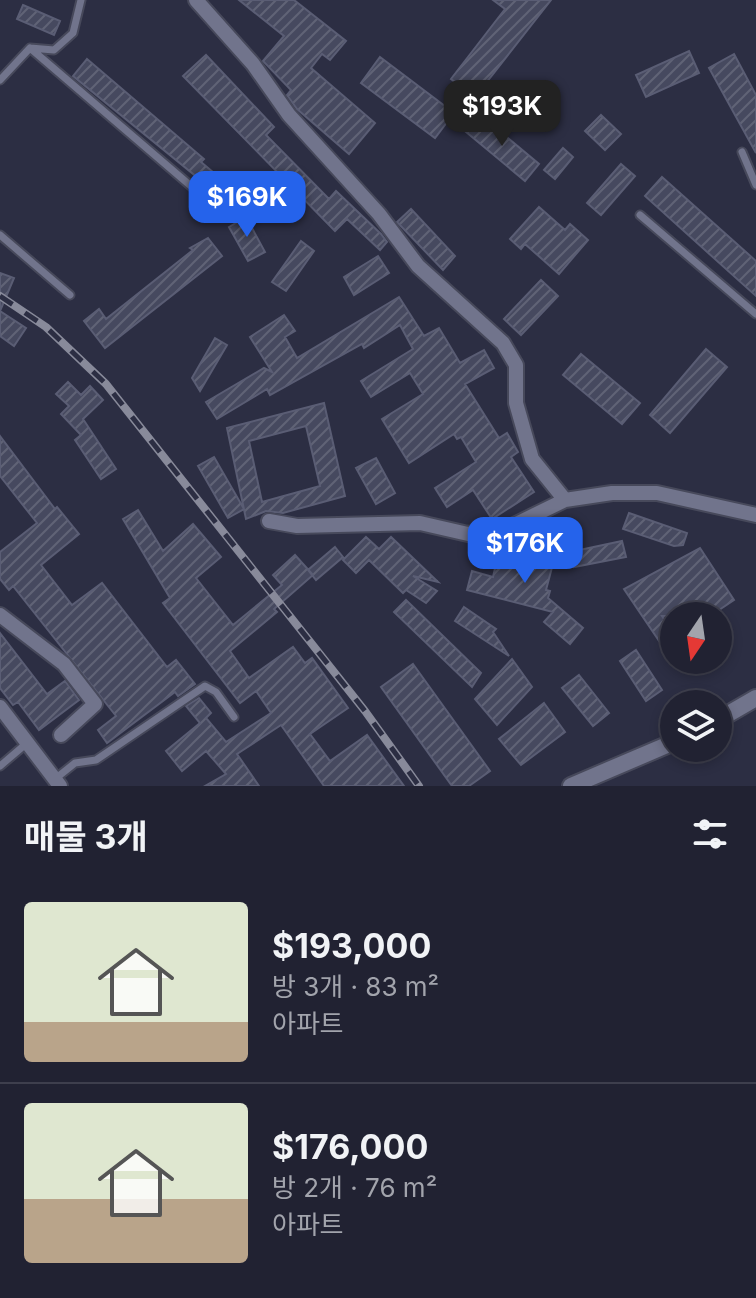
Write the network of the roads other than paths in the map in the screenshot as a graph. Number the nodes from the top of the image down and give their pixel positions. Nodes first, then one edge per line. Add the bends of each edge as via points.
1 (81, 0) edge
2 (196, 0) edge
3 (30, 48) junction
4 (0, 80) edge
5 (742, 152) dead end
6 (756, 185) edge
7 (213, 205) dead end
8 (640, 215) dead end
9 (0, 235) edge
10 (70, 295) dead end
11 (756, 314) edge
12 (565, 500) junction
13 (756, 515) edge
14 (269, 521) dead end
15 (0, 615) edge
16 (756, 698) edge
17 (0, 707) edge
18 (732, 712) edge
19 (234, 717) dead end
20 (61, 735) dead end
21 (27, 743) junction
22 (660, 748) edge
23 (0, 766) edge
24 (57, 783) edge
25 (571, 786) edge

1 - 3 lane via 73,33 54,50
2 - 12 street via 418,266 503,343 516,365 516,403 532,459
3 - 4 lane
3 - 7 lane
5 - 6 lane
8 - 11 lane
9 - 10 lane
12 - 13 street via 657,493
12 - 14 street via 508,528 468,534 420,523 297,526
15 - 20 street via 64,664 95,704
16 - 18 street
17 - 21 street
19 - 24 lane via 205,686 96,760 75,763
21 - 23 lane
21 - 24 street
22 - 25 street

